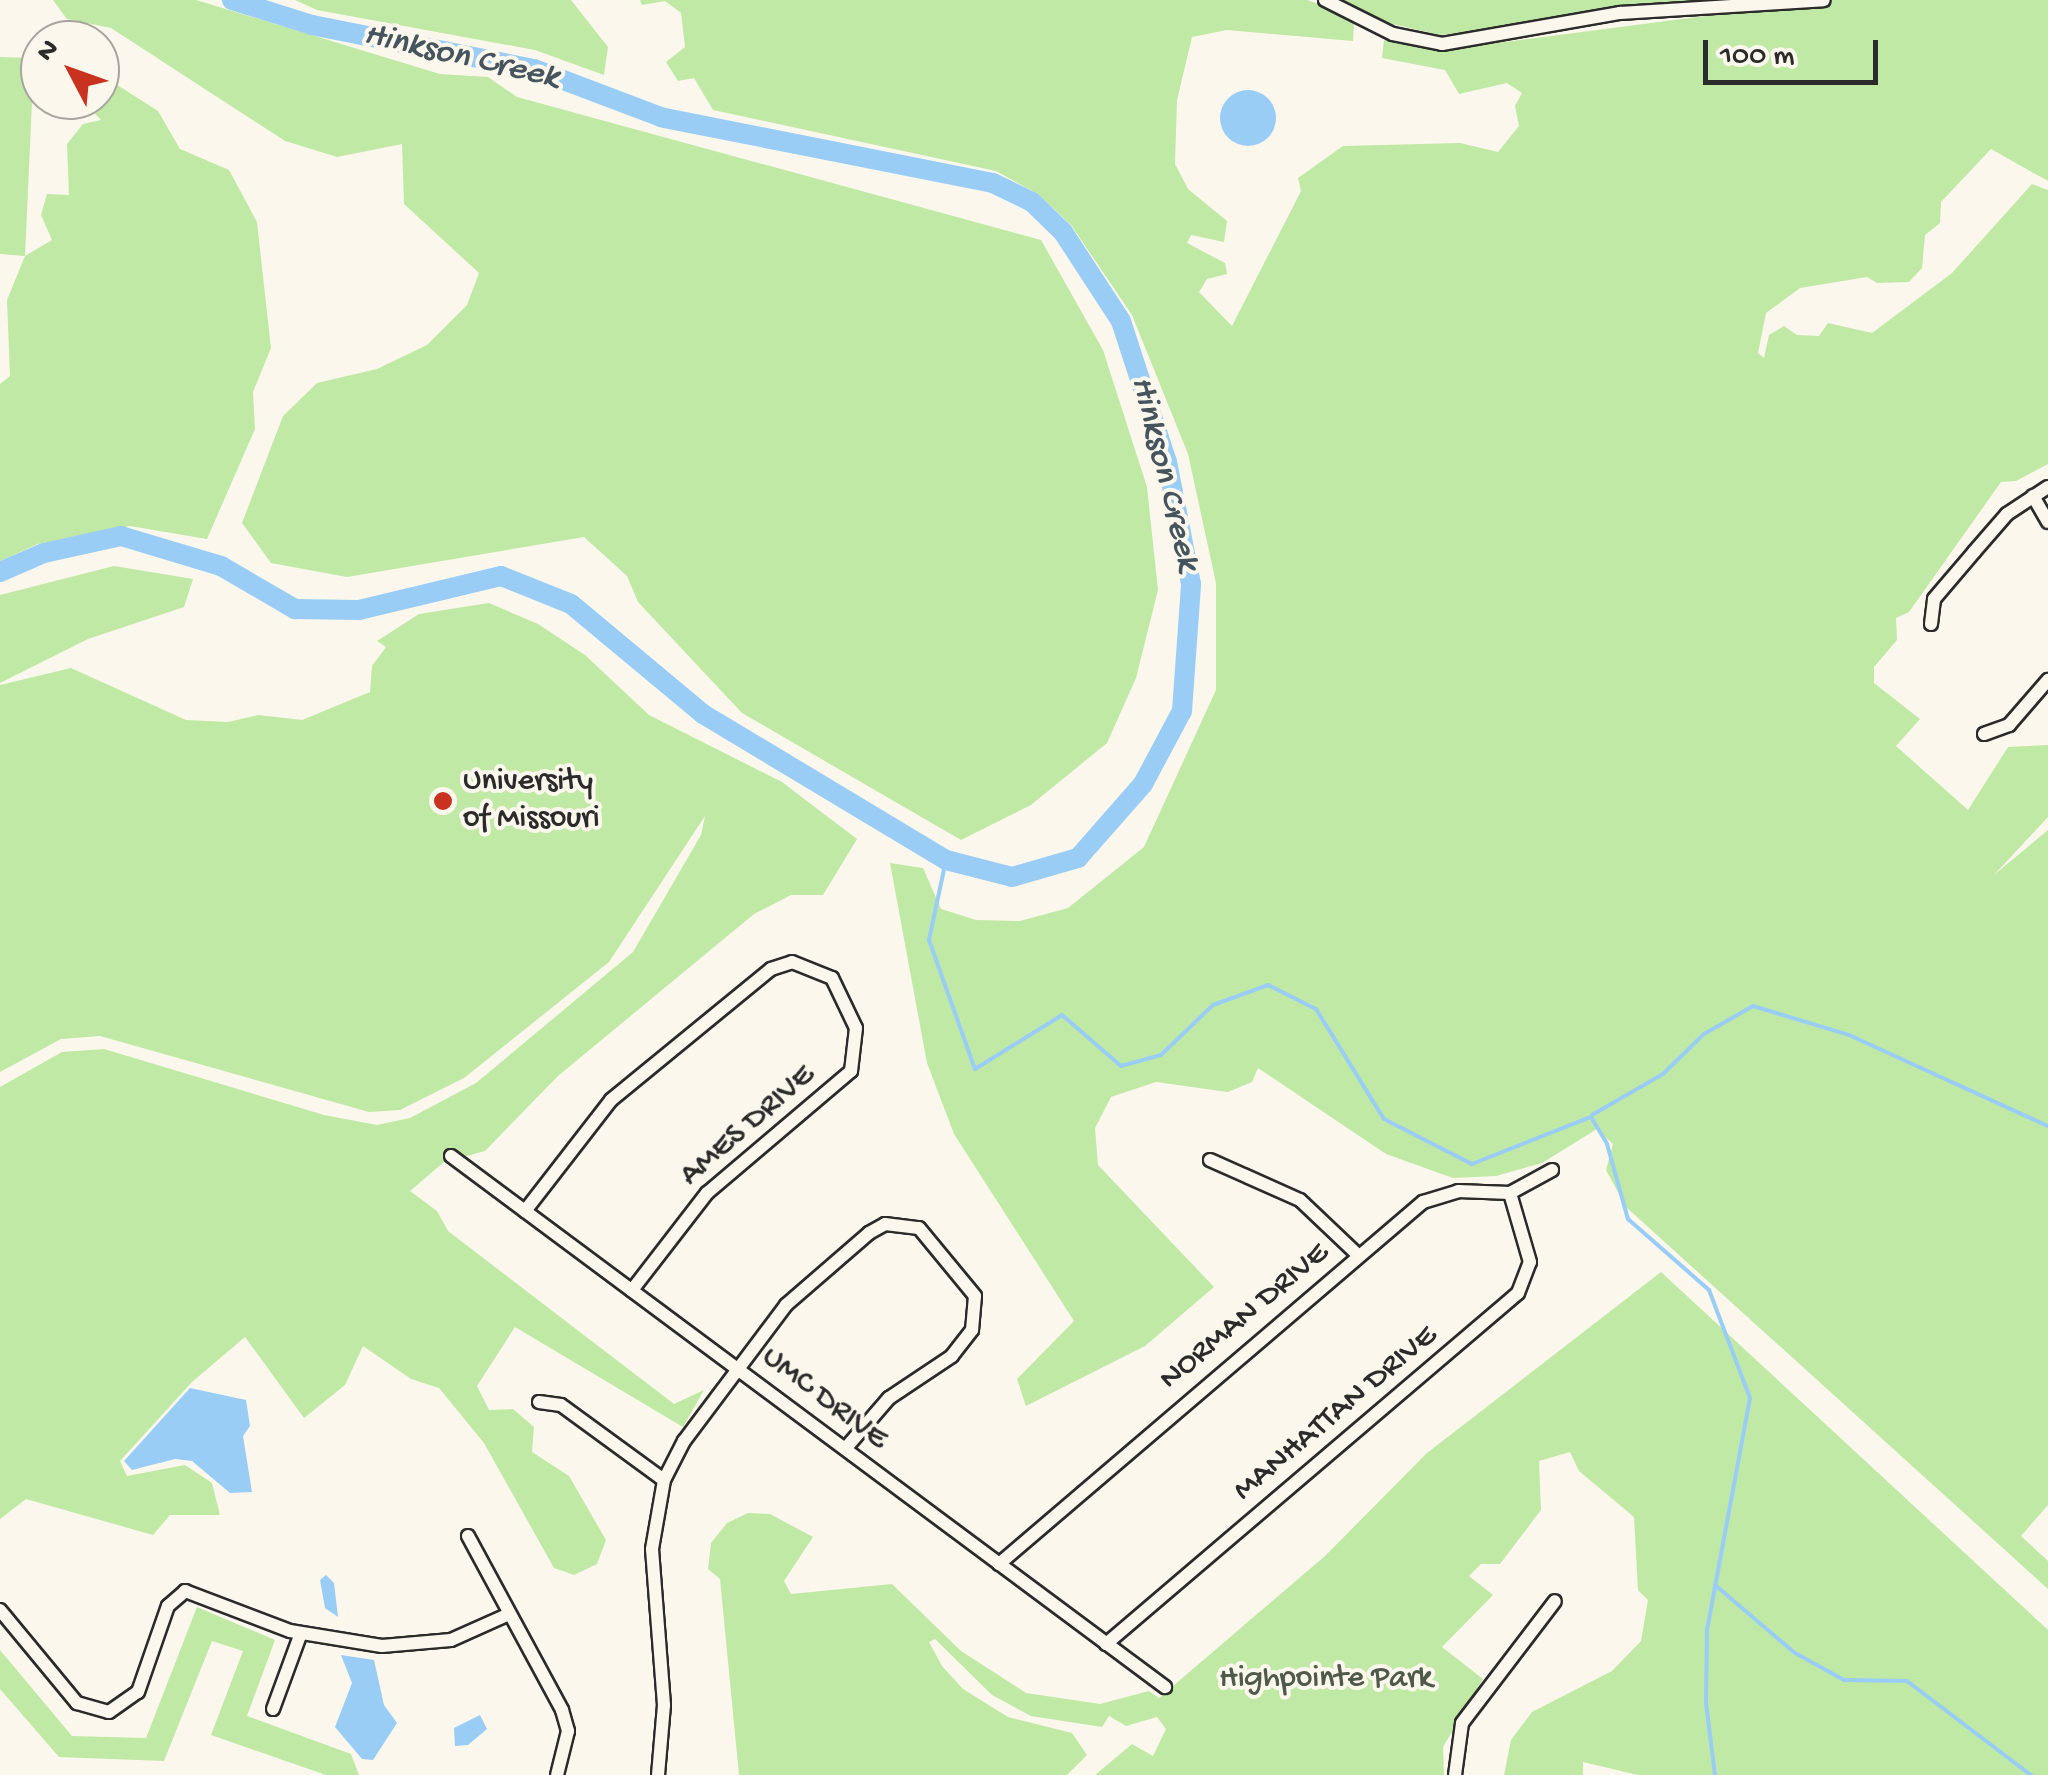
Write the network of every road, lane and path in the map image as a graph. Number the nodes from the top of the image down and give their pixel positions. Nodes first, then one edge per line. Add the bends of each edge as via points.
1 (1325, 0) edge
2 (1824, 0) edge
3 (2048, 487) edge
4 (2033, 496) junction
5 (2048, 522) edge
6 (1930, 624) dead end
7 (2048, 680) edge
8 (1984, 734) dead end
9 (450, 1156) dead end
10 (1210, 1160) dead end
11 (1552, 1170) dead end
12 (1510, 1192) junction
13 (525, 1211) junction
14 (1359, 1256) junction
15 (632, 1290) junction
16 (738, 1369) junction
17 (539, 1402) dead end
18 (845, 1449) junction
19 (664, 1480) junction
20 (468, 1536) dead end
21 (999, 1564) junction
22 (1555, 1601) dead end
23 (0, 1610) edge
24 (509, 1614) junction
25 (301, 1633) junction
26 (1106, 1644) junction
27 (1165, 1686) dead end
28 (273, 1709) dead end
29 (557, 1775) edge
30 (658, 1775) edge
31 (1454, 1775) edge

1 - 2 street via 1392,34 1442,44 1620,14
3 - 4 street
4 - 5 street
4 - 6 street via 2007,514 1934,599
7 - 8 street via 2009,725
9 - 13 street, UMC DRIVE
10 - 14 street via 1300,1200
11 - 12 street, NORMAN DRIVE
12 - 14 street, NORMAN DRIVE via 1440,1194
12 - 26 street, MANHATTAN DRIVE via 1530,1262 1518,1293
13 - 15 street, UMC DRIVE
13 - 15 street, AMES DRIVE via 611,1100 771,968 812,965 843,991 856,1028 851,1071 707,1193
14 - 21 street, NORMAN DRIVE
15 - 16 street, UMC DRIVE
16 - 18 street, UMC DRIVE
16 - 18 street via 786,1305 868,1233 901,1223 934,1238 975,1296 972,1330 952,1356 889,1398
16 - 19 street
17 - 19 street via 561,1405
18 - 21 street, UMC DRIVE
19 - 30 street via 652,1550 664,1705
20 - 24 street
21 - 26 street, UMC DRIVE
22 - 31 street via 1462,1723
23 - 25 street via 77,1703 109,1712 138,1692 177,1593 192,1592
24 - 25 street via 451,1640 418,1645
24 - 29 street via 562,1710 568,1732
25 - 28 street
26 - 27 street, UMC DRIVE

